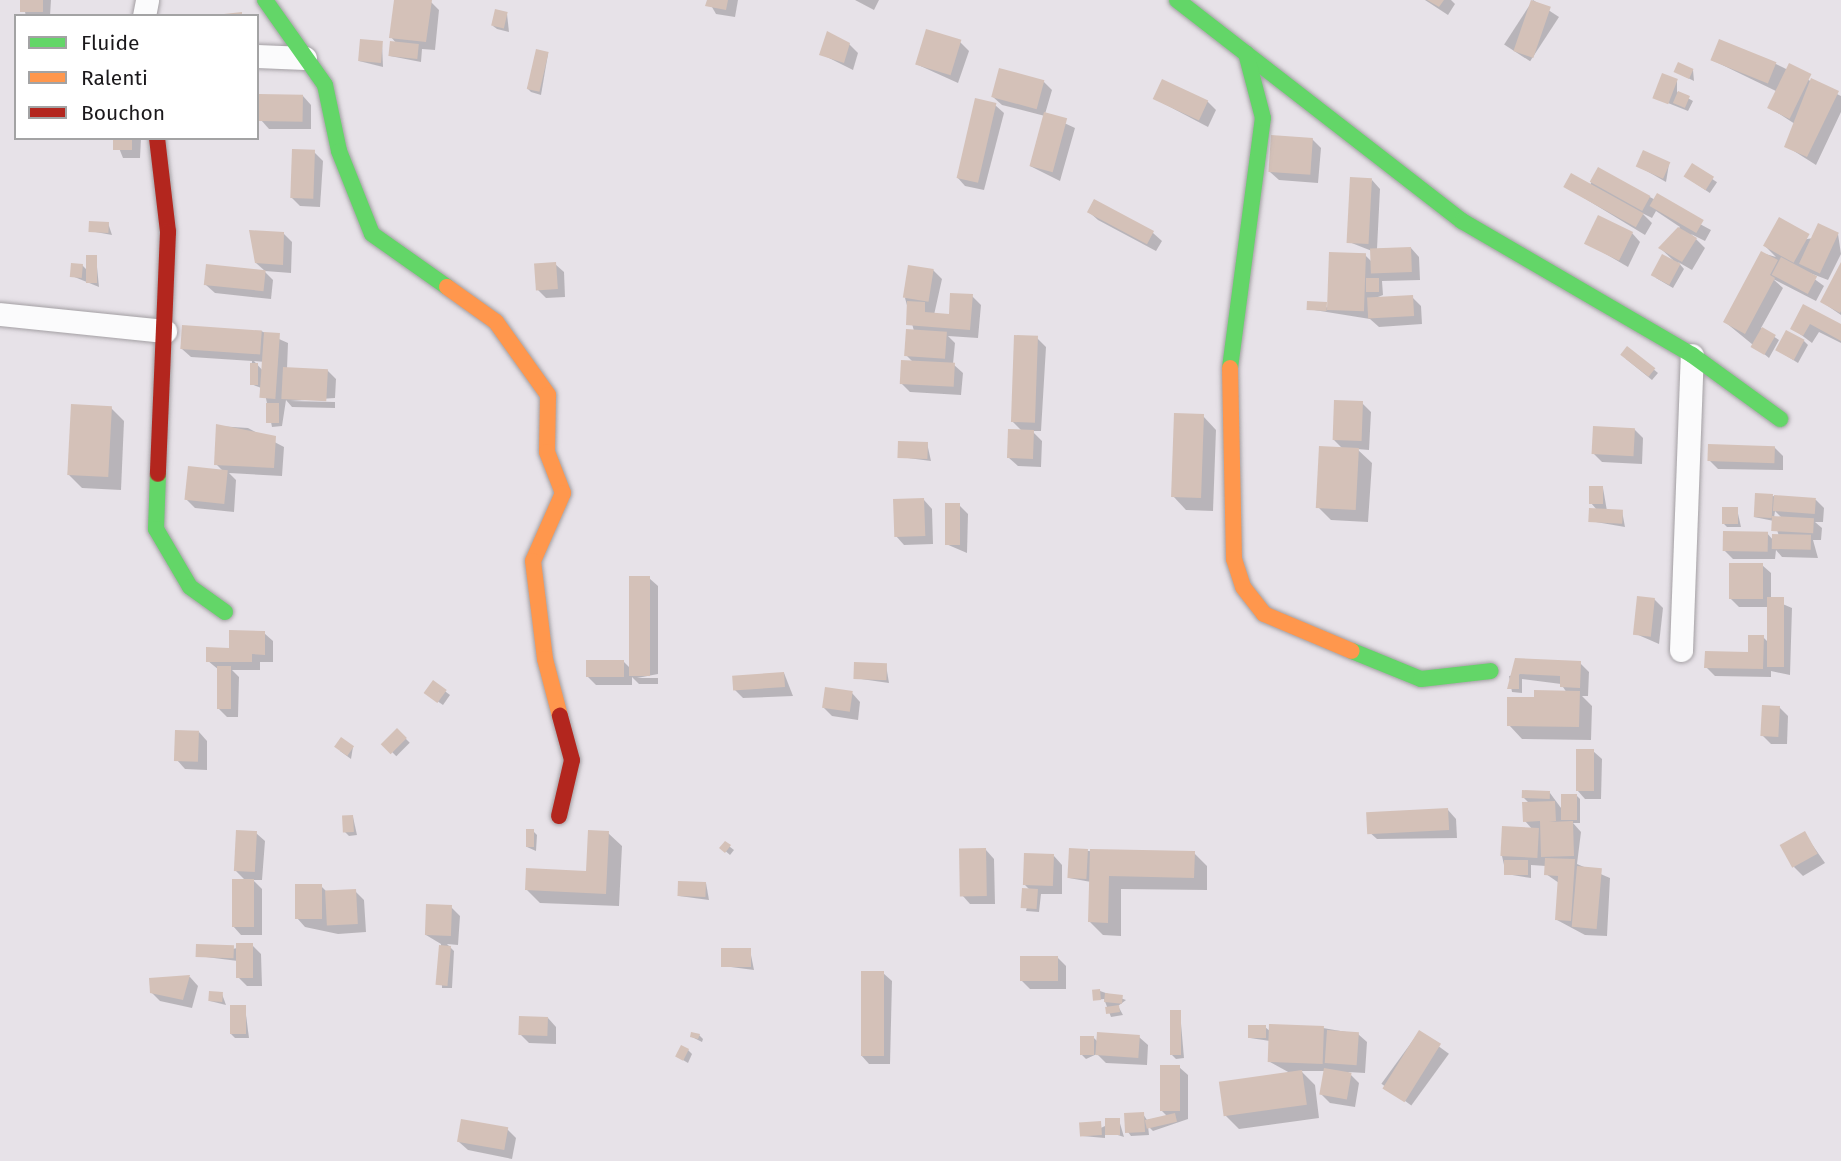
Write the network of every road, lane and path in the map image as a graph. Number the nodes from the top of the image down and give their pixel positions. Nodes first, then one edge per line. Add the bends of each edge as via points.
1 (265, 0) edge
2 (1177, 0) edge
3 (1246, 52) junction
4 (259, 56) edge
5 (304, 58) junction
6 (157, 140) edge
7 (0, 314) edge
8 (165, 331) junction
9 (1692, 355) junction
10 (1780, 419) dead end
11 (225, 612) dead end
12 (1681, 650) dead end
13 (1491, 671) dead end
14 (559, 816) dead end

1 - 5 street via 294,33
2 - 3 street
3 - 9 street via 1377,160 1462,221
3 - 13 street via 1263,118 1243,305 1230,363 1234,559 1243,587 1264,614 1422,679
4 - 5 street
5 - 14 street via 326,85 339,151 372,234 496,322 548,395 547,452 564,493 533,561 545,659 572,760
6 - 8 street via 168,232
7 - 8 street
8 - 11 street via 156,529 190,587
9 - 10 street
9 - 12 street

